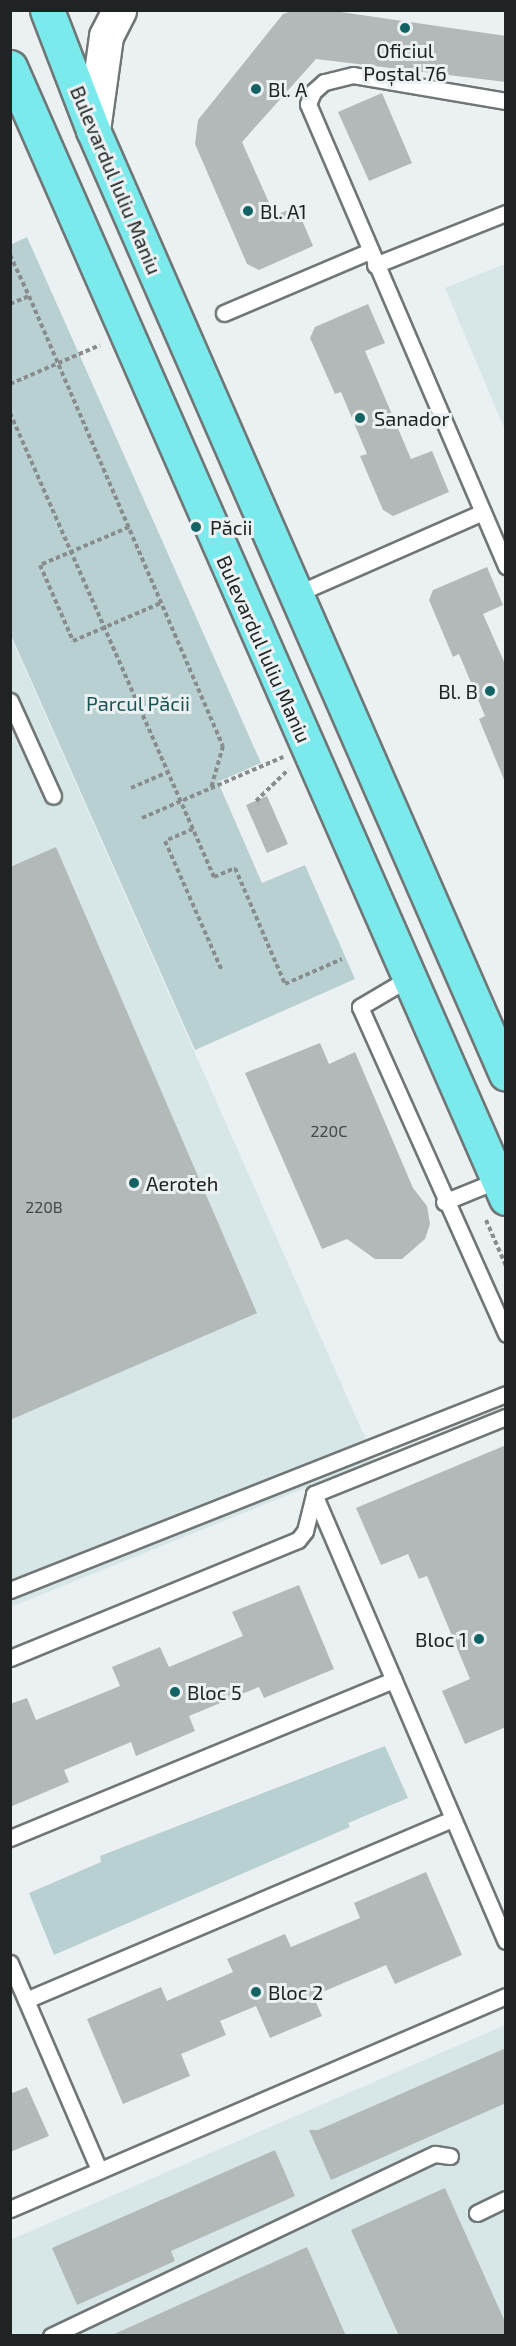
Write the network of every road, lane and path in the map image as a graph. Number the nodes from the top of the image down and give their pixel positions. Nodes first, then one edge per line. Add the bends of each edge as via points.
1 (47, 10) edge
2 (118, 10) edge
3 (10, 67) edge
4 (506, 101) edge
5 (93, 130) junction
6 (506, 213) edge
7 (10, 255) edge
8 (373, 258) junction
9 (28, 296) junction
10 (10, 304) edge
11 (224, 313) dead end
12 (104, 344) dead end
13 (58, 364) junction
14 (10, 384) edge
15 (10, 413) edge
16 (483, 512) junction
17 (129, 527) junction
18 (72, 552) junction
19 (506, 566) edge
20 (294, 595) junction
21 (161, 603) junction
22 (105, 628) junction
23 (10, 701) edge
24 (292, 753) dead end
25 (168, 772) junction
26 (131, 788) dead end
27 (212, 788) junction
28 (53, 796) dead end
29 (180, 801) junction
30 (142, 818) dead end
31 (193, 829) junction
32 (342, 958) dead end
33 (222, 970) dead end
34 (409, 978) junction
35 (506, 1074) edge
36 (502, 1189) edge
37 (444, 1202) junction
38 (506, 1334) edge
39 (506, 1394) edge
40 (506, 1418) edge
41 (314, 1494) junction
42 (10, 1590) edge
43 (10, 1658) edge
44 (394, 1680) junction
45 (453, 1819) junction
46 (10, 1838) edge
47 (506, 1941) edge
48 (10, 1964) edge
49 (506, 1996) edge
50 (26, 2000) junction
51 (450, 2156) dead end
52 (99, 2170) junction
53 (506, 2199) edge
54 (10, 2209) edge
55 (477, 2212) dead end
56 (51, 2336) edge

1 - 5 main road, Bulevardul Iuliu Maniu
2 - 5 main road via 106,36
3 - 34 main road, Bulevardul Iuliu Maniu
4 - 8 lane via 352,75 338,76 313,92 308,104 310,115
5 - 20 main road, Bulevardul Iuliu Maniu
6 - 8 lane
7 - 9 path
8 - 11 lane
8 - 16 lane
9 - 10 path
9 - 13 path
12 - 13 path
13 - 14 path
13 - 17 path
15 - 18 path
16 - 19 lane
16 - 20 lane
17 - 18 path
17 - 21 path
18 - 22 path
18 - 22 path via 40,565 73,641
20 - 35 main road, Bulevardul Iuliu Maniu
21 - 22 path
21 - 27 path via 223,746
22 - 25 path
23 - 28 lane
24 - 27 path
25 - 26 path
25 - 29 path
27 - 29 path
29 - 30 path
29 - 31 path
31 - 32 path via 214,877 234,868 285,984
31 - 33 path via 165,841
34 - 36 main road, Bulevardul Iuliu Maniu
34 - 37 lane via 360,1007
36 - 37 lane
37 - 38 lane
39 - 42 lane
40 - 41 lane
41 - 43 lane via 305,1531 298,1540
41 - 44 lane
44 - 45 lane
44 - 46 lane
45 - 47 lane
45 - 50 lane
48 - 50 lane
49 - 52 lane
50 - 52 lane
51 - 56 lane via 435,2154
52 - 54 lane
53 - 55 lane

